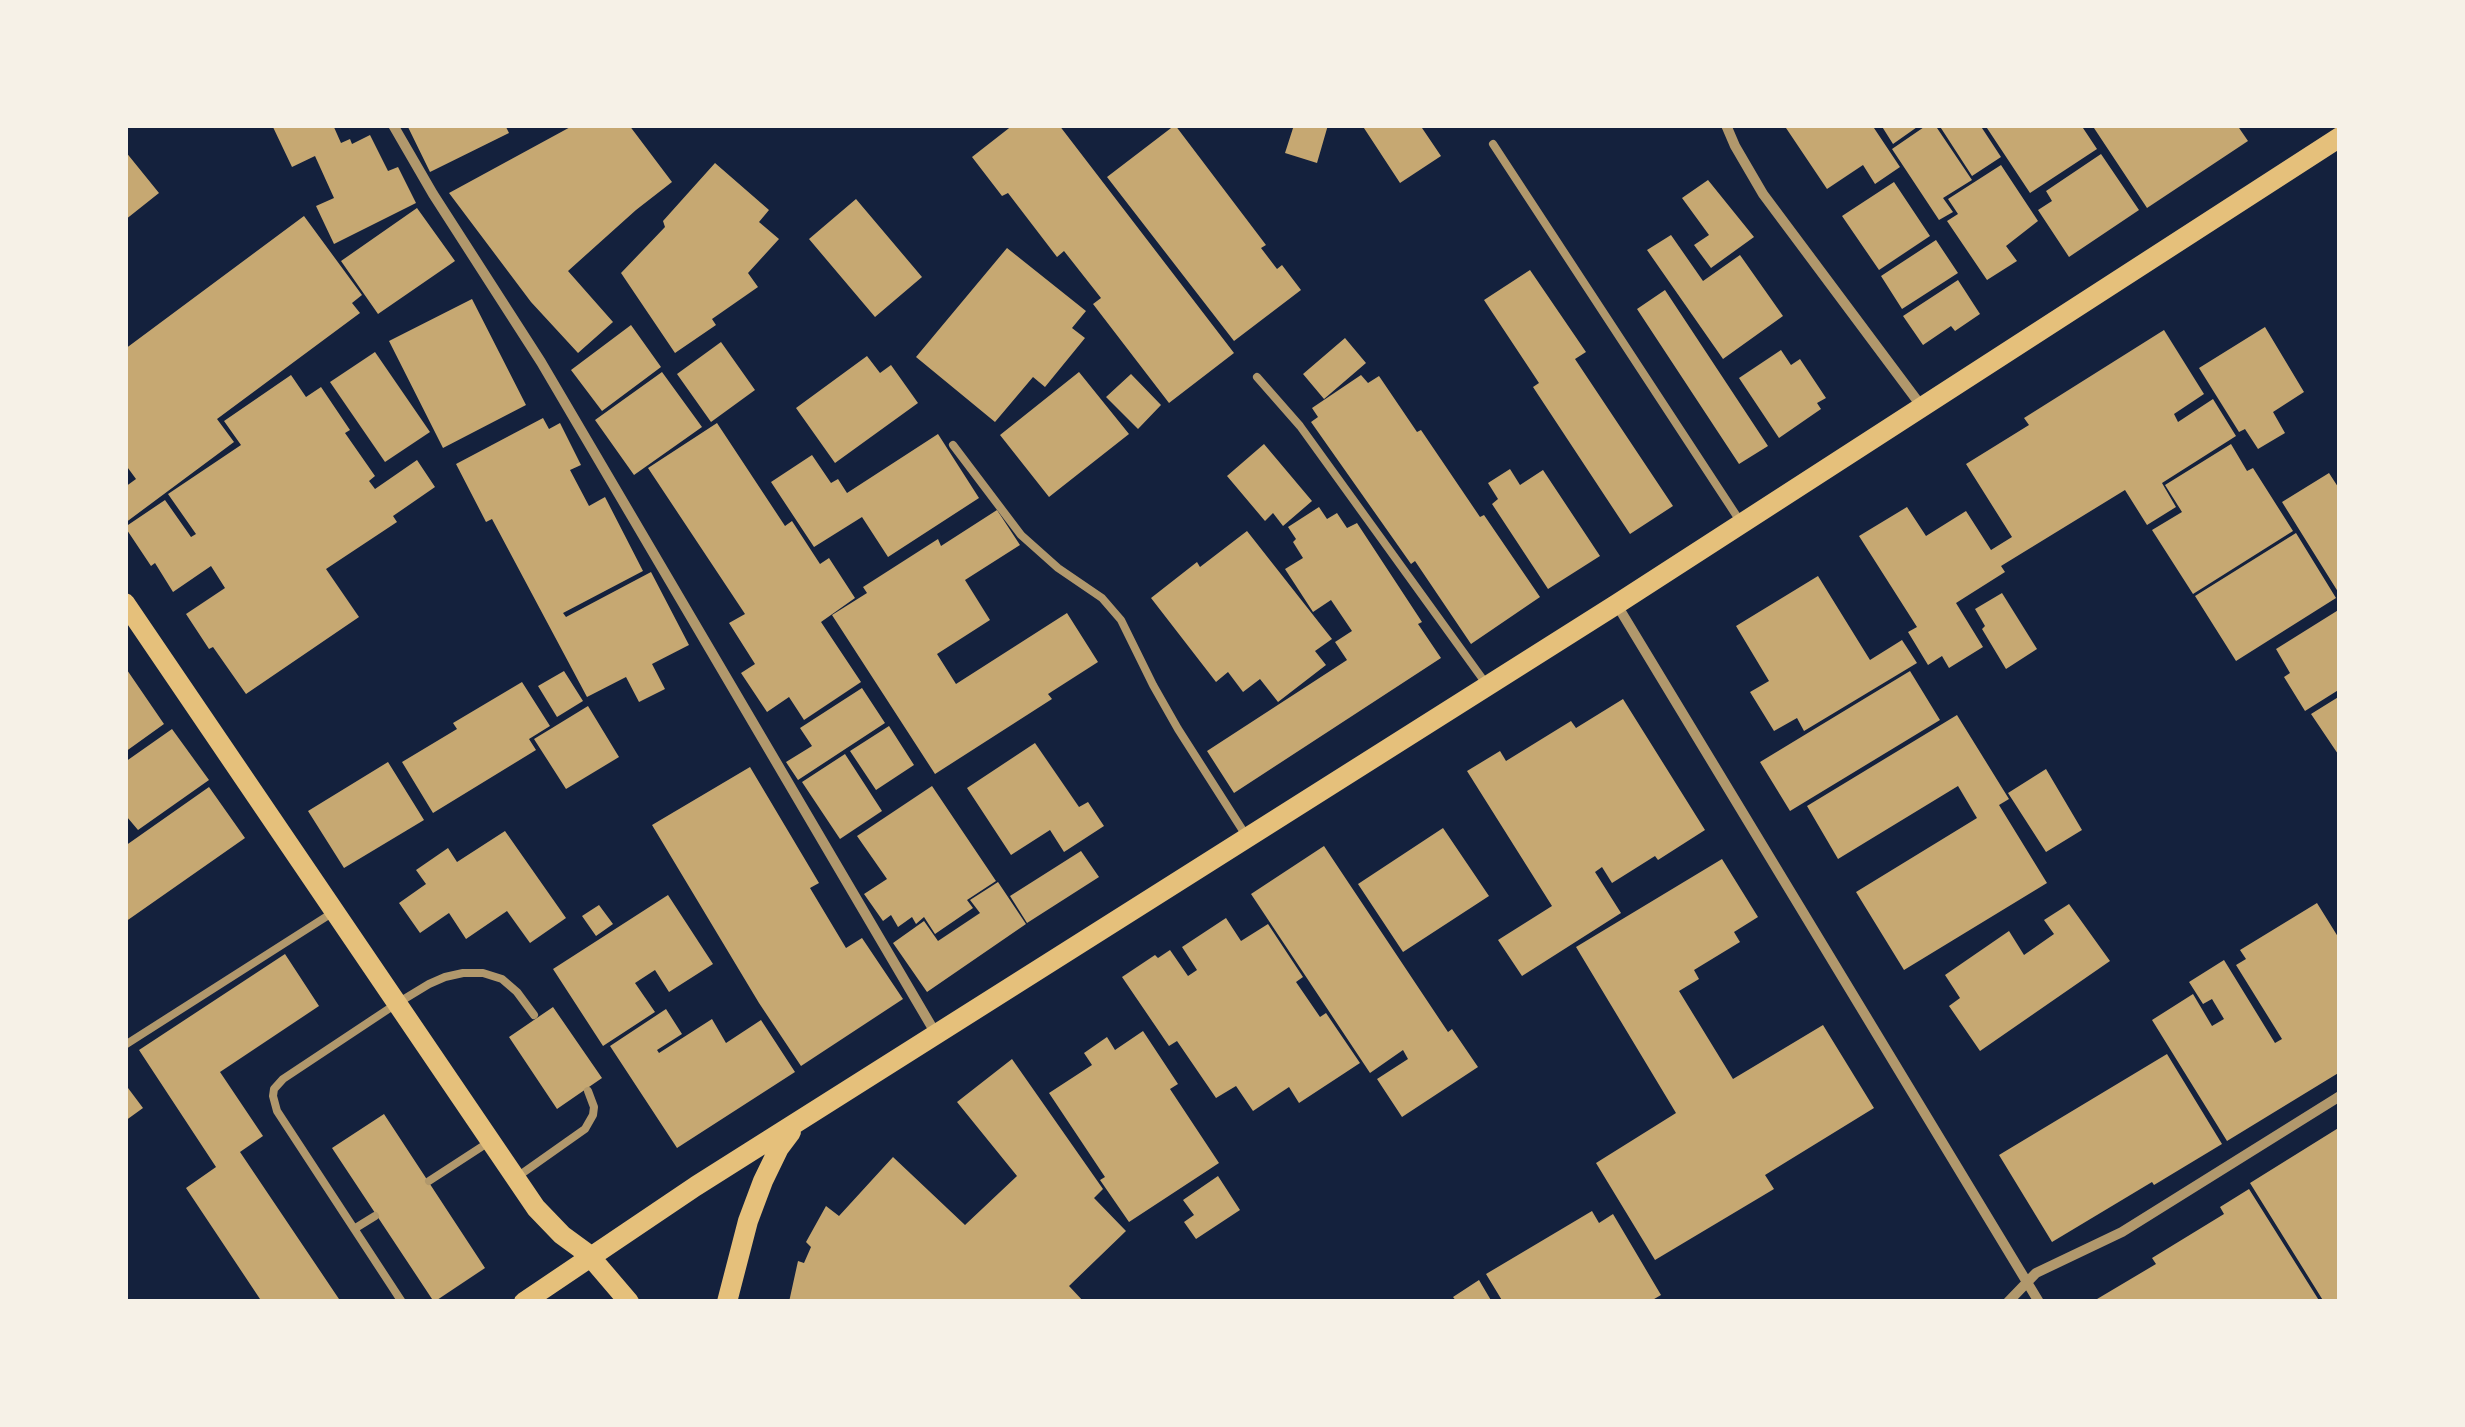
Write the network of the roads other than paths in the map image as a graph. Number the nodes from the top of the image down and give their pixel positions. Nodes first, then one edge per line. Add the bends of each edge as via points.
1 (393, 125) edge
2 (1726, 125) edge
3 (2340, 138) edge
4 (1493, 144) dead end
5 (1257, 377) dead end
6 (1923, 408) junction
7 (952, 444) dead end
8 (1742, 524) junction
9 (125, 603) edge
10 (1616, 604) junction
11 (1487, 685) junction
12 (1247, 838) junction
13 (334, 912) junction
14 (396, 1004) junction
15 (534, 1015) dead end
16 (936, 1035) junction
17 (125, 1045) edge
18 (588, 1091) dead end
19 (2340, 1096) edge
20 (807, 1118) junction
21 (490, 1142) junction
22 (515, 1178) junction
23 (430, 1180) dead end
24 (374, 1216) dead end
25 (354, 1229) junction
26 (591, 1258) junction
27 (2026, 1281) junction
28 (402, 1302) edge
29 (524, 1302) edge
30 (630, 1302) edge
31 (727, 1302) edge
32 (2008, 1302) edge
33 (2039, 1302) edge

1 - 16 street via 541,362
2 - 6 street via 1763,194
3 - 6 main road
4 - 8 lane
5 - 11 lane via 1300,426
6 - 8 main road
7 - 12 lane via 1022,534 1122,620 1169,714
8 - 10 main road
9 - 13 main road
10 - 11 main road
10 - 27 street
11 - 12 main road
12 - 16 main road
13 - 14 main road
13 - 17 lane
14 - 15 lane via 445,977 483,973 517,992
14 - 21 main road
14 - 25 lane via 274,1089 277,1110
16 - 20 main road
18 - 22 lane via 594,1115 585,1129
19 - 27 street via 2122,1232
20 - 26 main road
20 - 31 main road via 779,1148 763,1181
21 - 22 main road
21 - 23 lane
22 - 26 main road via 544,1218
24 - 25 lane
25 - 28 lane
26 - 29 main road
26 - 30 main road
27 - 32 street
27 - 33 street

